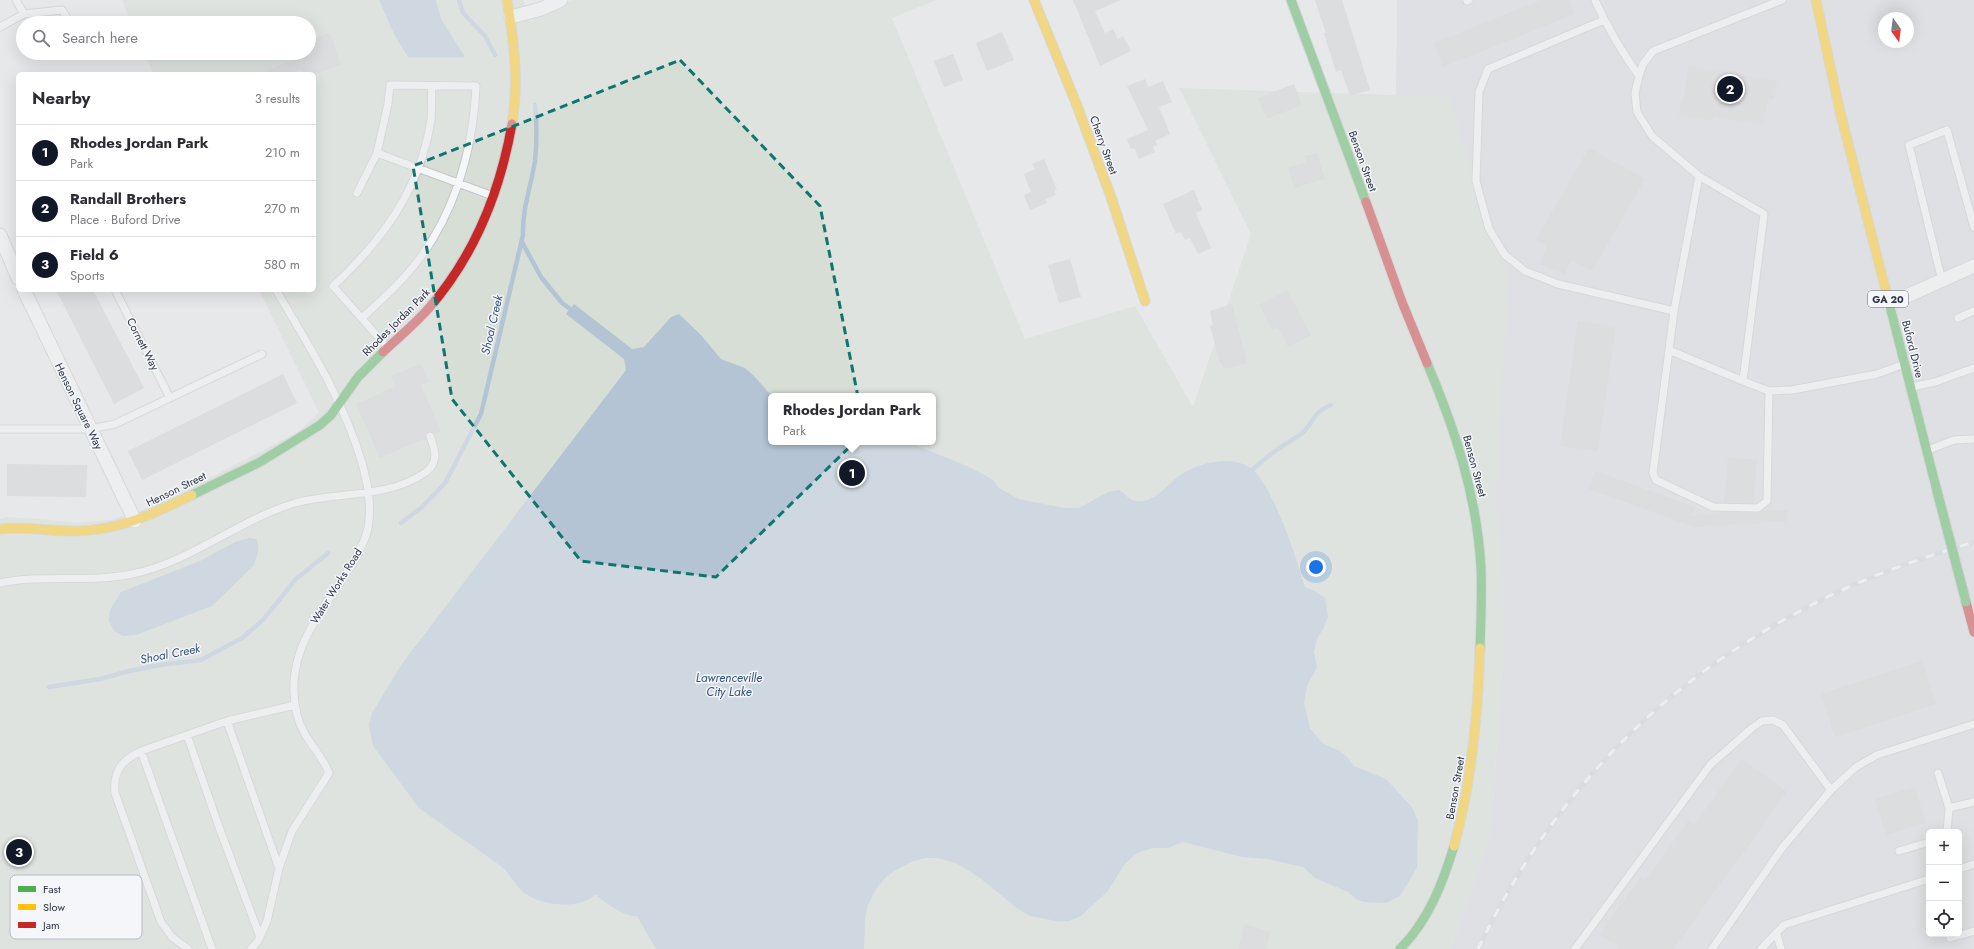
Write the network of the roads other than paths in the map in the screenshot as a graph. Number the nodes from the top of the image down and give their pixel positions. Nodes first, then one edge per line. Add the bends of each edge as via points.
1 (16, 0) edge
2 (507, 0) edge
3 (561, 0) edge
4 (1034, 0) edge
5 (1291, 0) edge
6 (1595, 0) edge
7 (1782, 0) edge
8 (1816, 0) edge
9 (24, 14) junction
10 (20, 16) edge
11 (66, 16) edge
12 (511, 17) junction
13 (16, 18) edge
14 (1604, 20) junction
15 (0, 27) edge
16 (1639, 76) junction
17 (432, 86) junction
18 (377, 153) junction
19 (418, 168) junction
20 (1699, 176) junction
21 (459, 183) junction
22 (358, 193) dead end
23 (494, 197) junction
24 (1973, 221) edge
25 (0, 235) edge
26 (1974, 266) edge
27 (16, 273) edge
28 (1942, 281) junction
29 (25, 292) edge
30 (117, 292) edge
31 (277, 292) edge
32 (1145, 301) dead end
33 (1889, 304) junction
34 (1674, 311) junction
35 (1974, 311) edge
36 (362, 318) junction
37 (1958, 318) dead end
38 (388, 348) junction
39 (1669, 350) junction
40 (262, 354) dead end
41 (1904, 365) junction
42 (1974, 368) edge
43 (1743, 381) junction
44 (1910, 387) junction
45 (1769, 391) junction
46 (170, 398) junction
47 (339, 403) junction
48 (0, 429) edge
49 (90, 429) junction
50 (430, 436) dead end
51 (1974, 439) edge
52 (1926, 450) junction
53 (370, 493) junction
54 (135, 522) junction
55 (0, 529) edge
56 (0, 583) edge
57 (1974, 632) edge
58 (295, 705) junction
59 (227, 721) junction
60 (1974, 724) edge
61 (187, 735) junction
62 (141, 751) junction
63 (1938, 773) dead end
64 (1831, 790) junction
65 (1974, 802) edge
66 (1949, 808) junction
67 (1947, 829) edge
68 (1926, 843) edge
69 (1899, 851) dead end
70 (1974, 864) edge
71 (279, 868) junction
72 (1962, 868) edge
73 (1926, 880) edge
74 (1974, 931) edge
75 (1962, 934) edge
76 (1777, 935) junction
77 (260, 937) junction
78 (188, 949) edge
79 (212, 949) edge
80 (251, 949) edge
81 (1400, 949) edge
82 (1575, 949) edge
83 (1712, 949) edge
84 (1762, 949) edge
85 (1781, 949) edge

1 - 9 lane
2 - 12 main road, Rhodes Jordan Park
3 - 12 street via 541,9
4 - 32 main road, Cherry Street via 1076,102
5 - 81 main road, Benson Street via 1398,291 1448,414 1466,470 1480,554 1482,590 1476,728 1465,806 1452,854 1434,901 1412,938
6 - 14 lane
7 - 16 lane via 1653,52 1643,64
8 - 33 main road, Buford Drive / GA 20 via 1840,112
9 - 10 lane
9 - 11 lane via 62,10
12 - 23 main road, Rhodes Jordan Park via 515,90 510,135
13 - 15 lane
14 - 16 lane
14 - 34 lane via 1488,69 1479,92 1476,181 1489,229 1505,255 1525,271 1558,284
16 - 20 lane via 1635,103 1642,123 1652,136
17 - 18 lane via 390,85
17 - 19 lane via 431,119
17 - 21 lane via 476,86 473,125
18 - 19 lane
18 - 22 lane
19 - 21 lane
19 - 36 lane via 409,190 385,231 333,286
20 - 34 lane
20 - 43 lane via 1764,214
21 - 23 lane
21 - 36 lane via 441,223 408,273
23 - 38 main road, Rhodes Jordan Park via 462,263 438,298
24 - 28 lane via 1947,130 1908,145
25 - 27 street
26 - 28 street
28 - 33 street
29 - 49 street, Henson Square Way
30 - 46 lane, Cornett Way
31 - 47 lane, Water Works Road
33 - 41 main road, Buford Drive / GA 20
34 - 39 lane
35 - 37 lane
36 - 38 lane
38 - 47 main road, Rhodes Jordan Park via 357,378
39 - 43 lane
39 - 45 lane via 1653,473 1656,480 1713,507 1758,508 1767,501
40 - 46 lane
41 - 44 main road, Buford Drive / GA 20
41 - 45 lane via 1877,374 1792,390
42 - 44 lane via 1935,382
43 - 45 lane
44 - 52 main road, Buford Drive / GA 20
46 - 49 lane via 115,424
47 - 53 lane, Water Works Road via 348,422
47 - 54 main road, Henson Street via 322,424 287,447
48 - 49 lane
49 - 54 street, Henson Square Way
50 - 53 lane via 435,454 429,470 390,489
51 - 52 lane via 1954,440
52 - 57 main road, Buford Drive / GA 20, bridge
53 - 56 lane via 317,499 276,509 184,555 133,574 101,579 37,579
53 - 58 lane, Water Works Road via 368,531 362,546 346,575 311,625 300,651 295,671
54 - 55 main road, Henson Street via 109,529 84,531 19,527
58 - 59 lane
58 - 71 lane, Water Works Road via 304,735 329,773 292,831
59 - 61 lane
59 - 71 lane
60 - 64 lane via 1877,755 1856,767
61 - 62 lane
61 - 77 lane
62 - 78 lane via 122,763 116,777 115,793 161,922 172,937
62 - 79 lane
63 - 66 lane
64 - 82 lane via 1783,725 1773,720 1762,722 1752,728 1710,765
64 - 83 lane via 1782,848
65 - 66 lane
66 - 67 lane
68 - 69 lane
70 - 72 lane
71 - 77 lane via 267,921
73 - 76 lane via 1784,925
74 - 75 lane
76 - 84 lane
76 - 85 lane
77 - 80 lane

